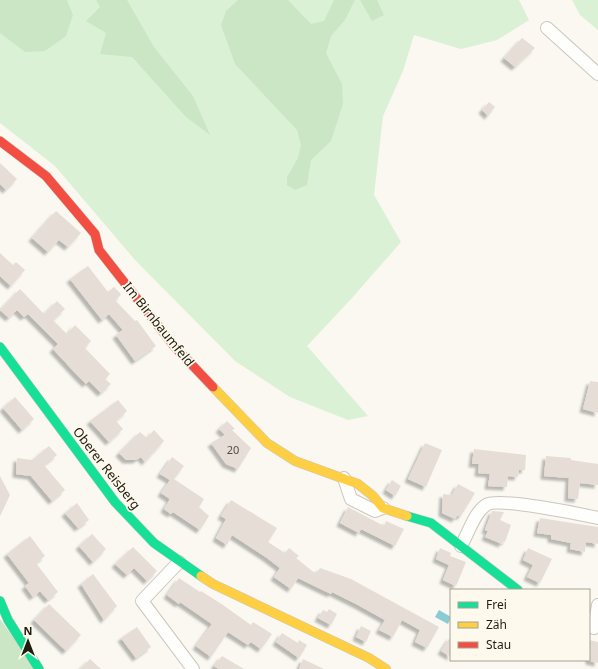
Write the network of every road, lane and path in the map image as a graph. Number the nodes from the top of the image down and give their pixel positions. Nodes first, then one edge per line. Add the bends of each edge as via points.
1 (547, 28) dead end
2 (598, 74) edge
3 (0, 141) edge
4 (0, 347) edge
5 (344, 478) joint
6 (383, 508) joint
7 (598, 518) edge
8 (461, 546) junction
9 (179, 562) junction
10 (517, 589) edge
11 (0, 601) edge
12 (598, 604) edge
13 (594, 627) edge
14 (39, 669) edge
15 (193, 669) edge
16 (386, 669) edge

1 - 2 street
3 - 5 street, Im Birnbaumfeld via 46,176 95,234 99,250 174,346 251,427 282,454
4 - 9 street, Oberer Reisberg via 115,502 154,543
5 - 6 street, Im Birnbaumfeld via 351,498 375,511
6 - 8 street, Im Birnbaumfeld via 431,523
7 - 8 street via 534,507 488,504 481,509
8 - 10 street, Im Birnbaumfeld
9 - 15 street via 142,600
9 - 16 street, Oberer Reisberg via 213,584 369,658
11 - 14 street via 8,620
12 - 13 street

